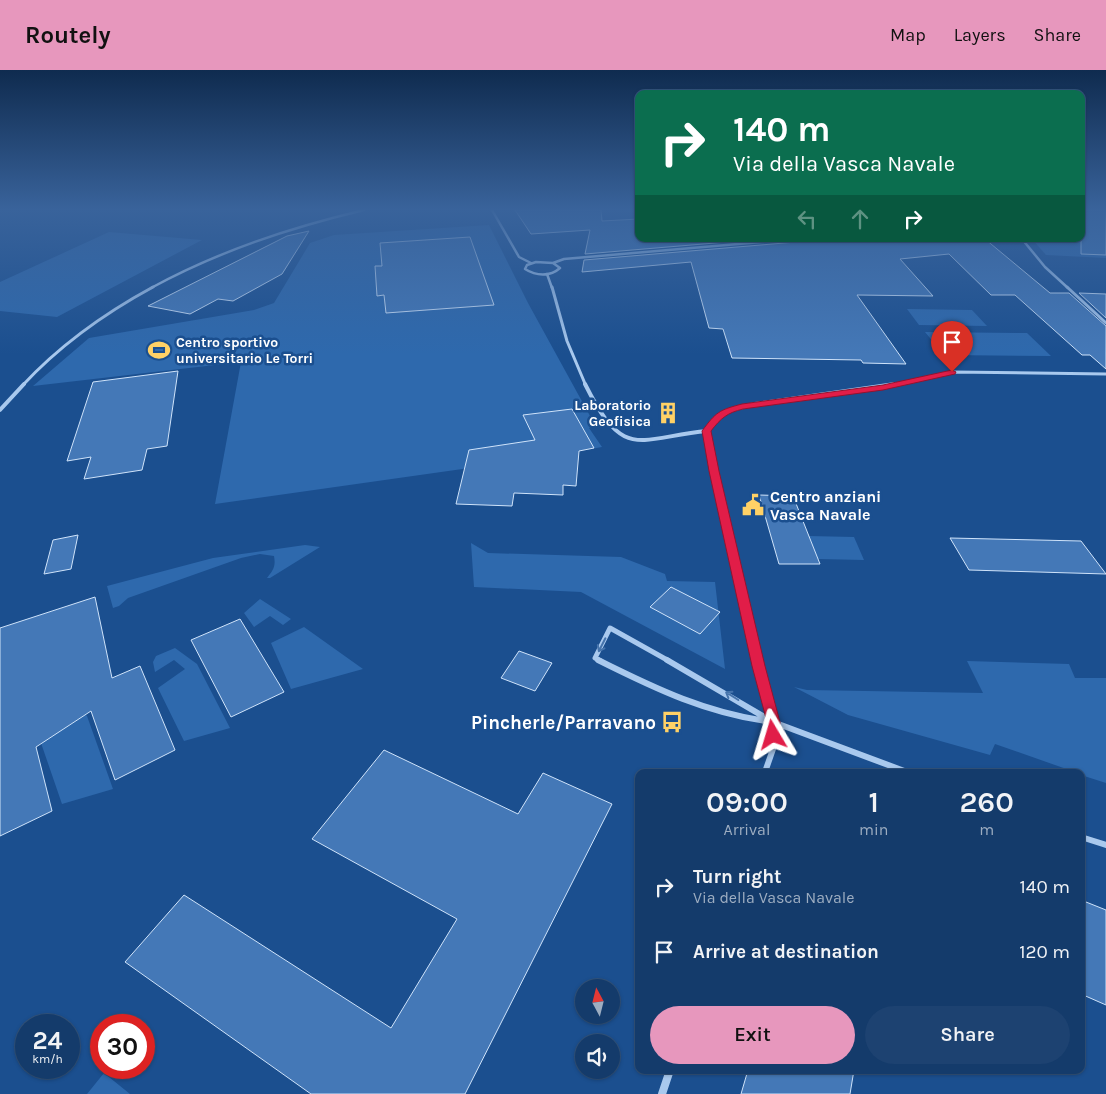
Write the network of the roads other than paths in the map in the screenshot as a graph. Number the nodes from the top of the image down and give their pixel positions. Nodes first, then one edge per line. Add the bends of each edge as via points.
1 (213, 258) edge
2 (521, 258) edge
3 (578, 258) edge
4 (1037, 258) edge
5 (531, 263) junction
6 (553, 263) junction
7 (547, 274) junction
8 (1106, 323) edge
9 (1106, 374) edge
10 (0, 410) edge
11 (707, 431) junction
12 (773, 722) junction
13 (766, 769) edge
14 (899, 769) edge
15 (1085, 838) edge
16 (1106, 845) edge
17 (669, 1074) edge
18 (662, 1094) edge

1 - 10 street via 122,306 75,338 48,360
2 - 5 street
3 - 6 street
4 - 8 street
5 - 6 street
5 - 7 street via 525,267 527,271
6 - 7 street via 559,266 559,270
7 - 11 street via 574,360 602,415 616,432 632,440 643,441
9 - 11 street via 952,372 883,387 742,406 718,416
11 - 12 street
12 -> 12 street via 610,628 595,658 715,712
12 - 13 street via 773,749
12 - 14 street
15 - 16 street
17 - 18 street

